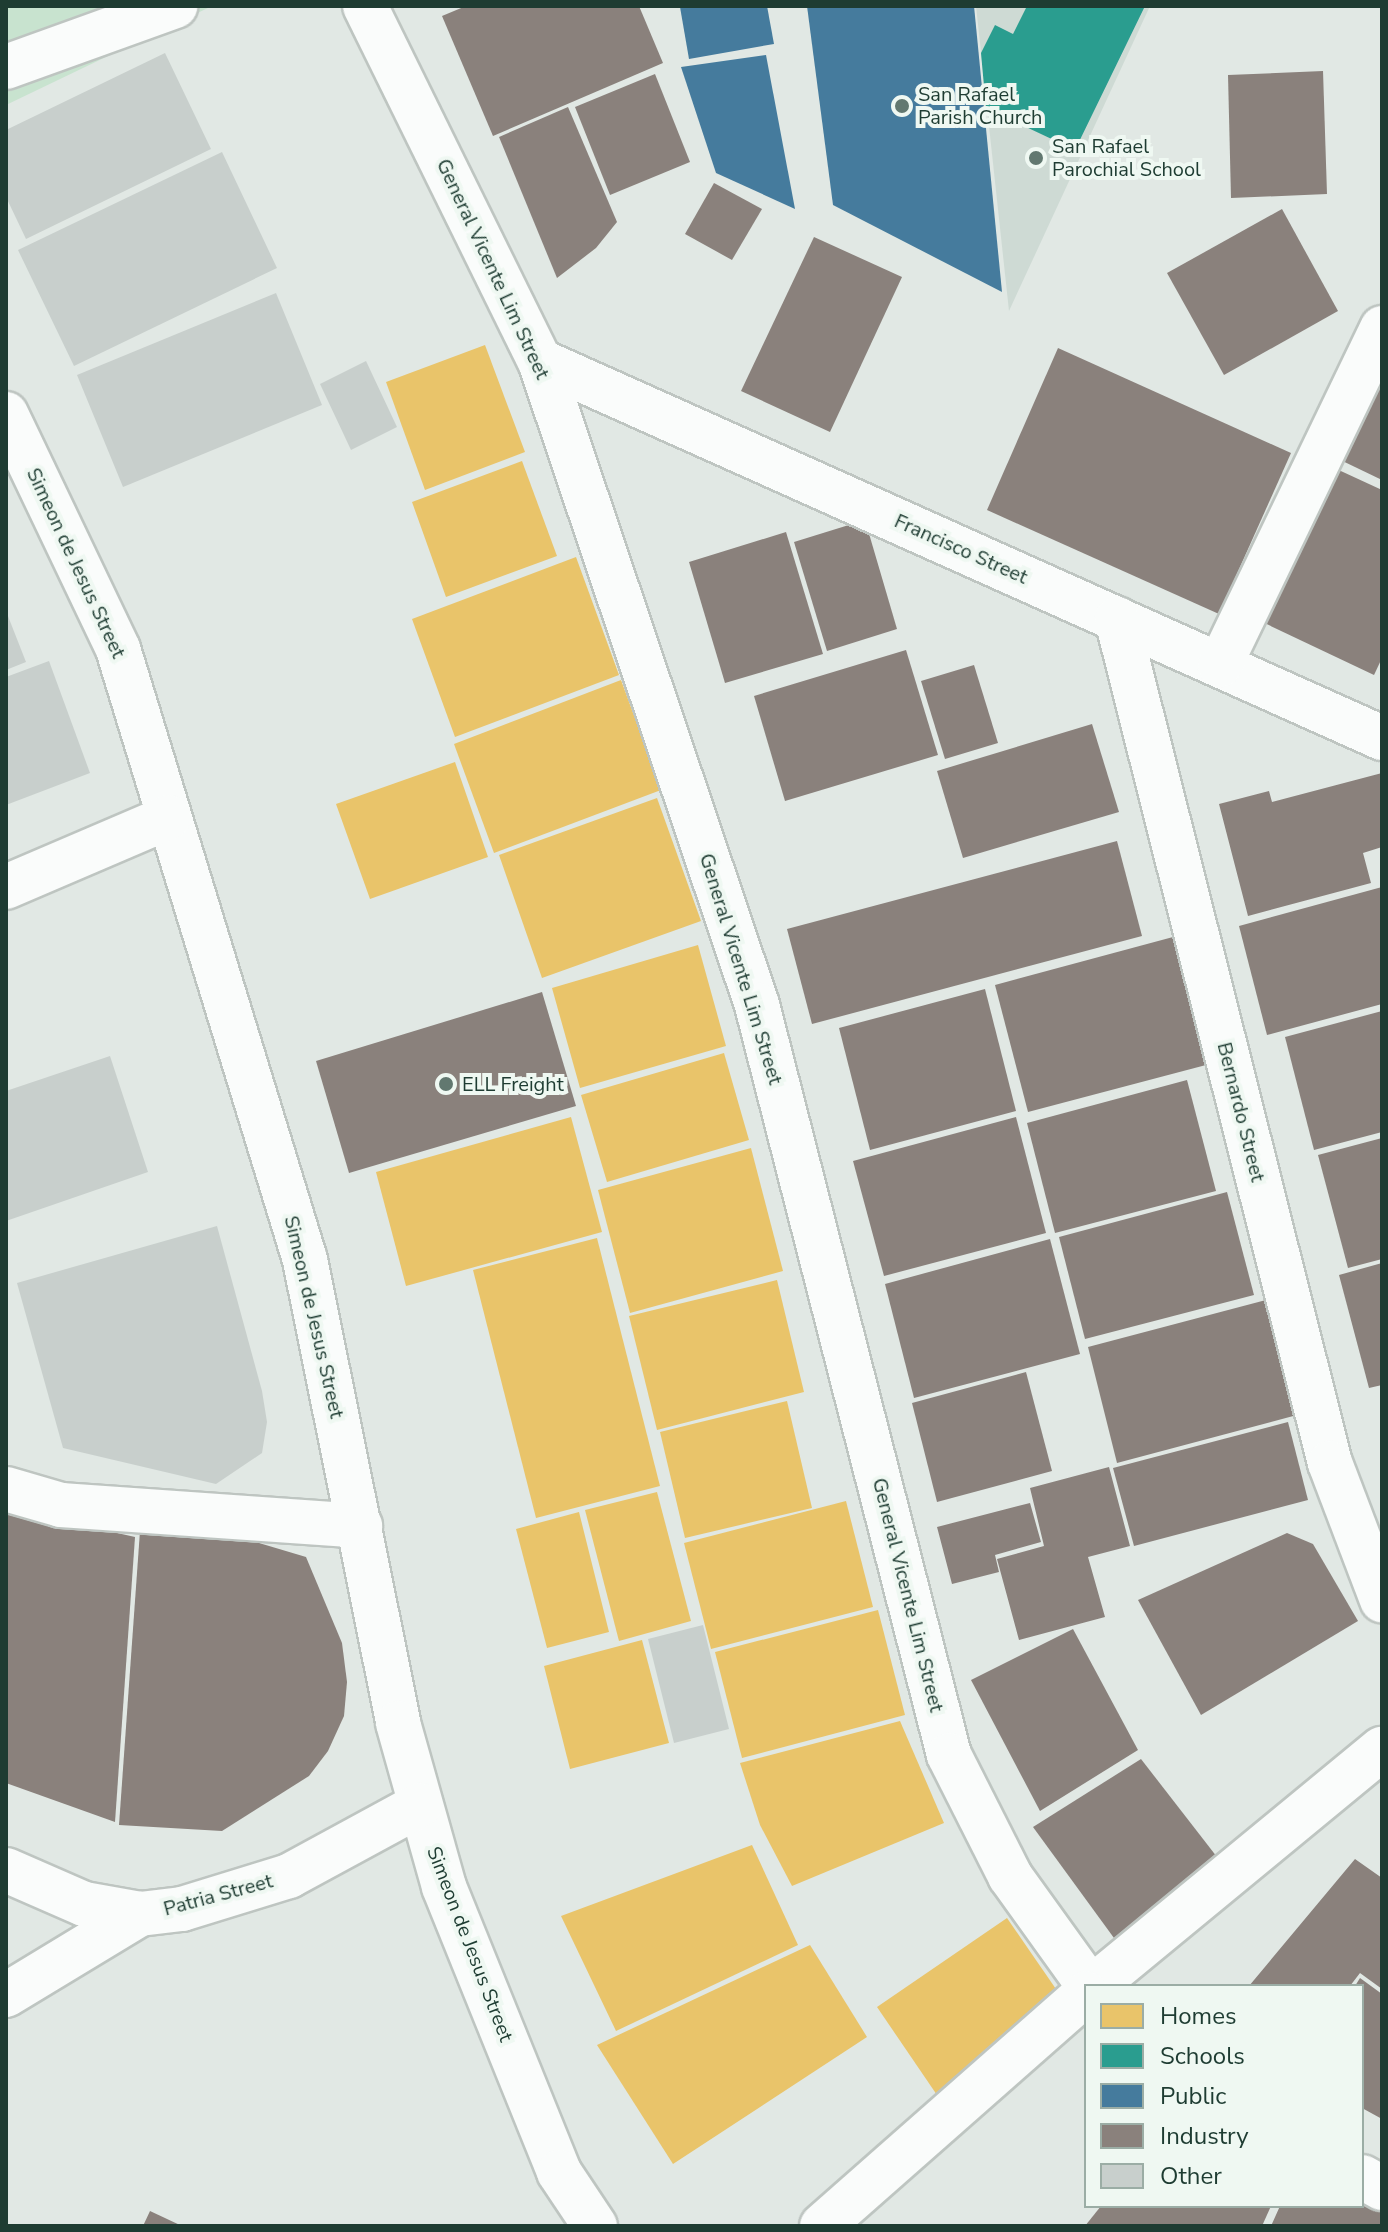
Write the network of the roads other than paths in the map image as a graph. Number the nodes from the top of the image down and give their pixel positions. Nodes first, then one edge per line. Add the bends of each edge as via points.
1 (175, 6) edge
2 (365, 6) edge
3 (6, 67) edge
4 (1382, 328) edge
5 (540, 361) junction
6 (6, 414) edge
7 (1117, 619) junction
8 (1220, 665) junction
9 (1382, 738) edge
10 (169, 817) junction
11 (6, 887) edge
12 (6, 1489) edge
13 (360, 1526) junction
14 (1382, 1600) edge
15 (1382, 1749) edge
16 (420, 1805) junction
17 (6, 1870) edge
18 (140, 1914) junction
19 (1090, 1984) edge
20 (1093, 1984) edge
21 (6, 1995) edge
22 (1084, 1995) edge
23 (1364, 2178) edge
24 (1382, 2188) edge
25 (595, 2226) edge
26 (822, 2226) edge

1 - 3 street
2 - 5 street, General Vicente Lim Street
4 - 8 street
5 - 7 street, Francisco Street
5 - 19 street, General Vicente Lim Street via 757,1005 949,1755 1010,1876
6 - 10 street, Simeon de Jesus Street via 118,649
7 - 8 street, Francisco Street
7 - 14 street, Bernardo Street via 1330,1463
8 - 9 street, Francisco Street
10 - 11 street
10 - 13 street, Simeon de Jesus Street via 305,1260
12 - 13 street via 61,1505
13 - 16 street, Simeon de Jesus Street via 398,1723
15 - 20 street
16 - 18 street, Patria Street via 289,1876 182,1909
16 - 25 street, Simeon de Jesus Street via 444,1887 559,2172
17 - 18 street, Patria Street via 84,1904
18 - 21 street
22 - 26 street
23 - 24 street

